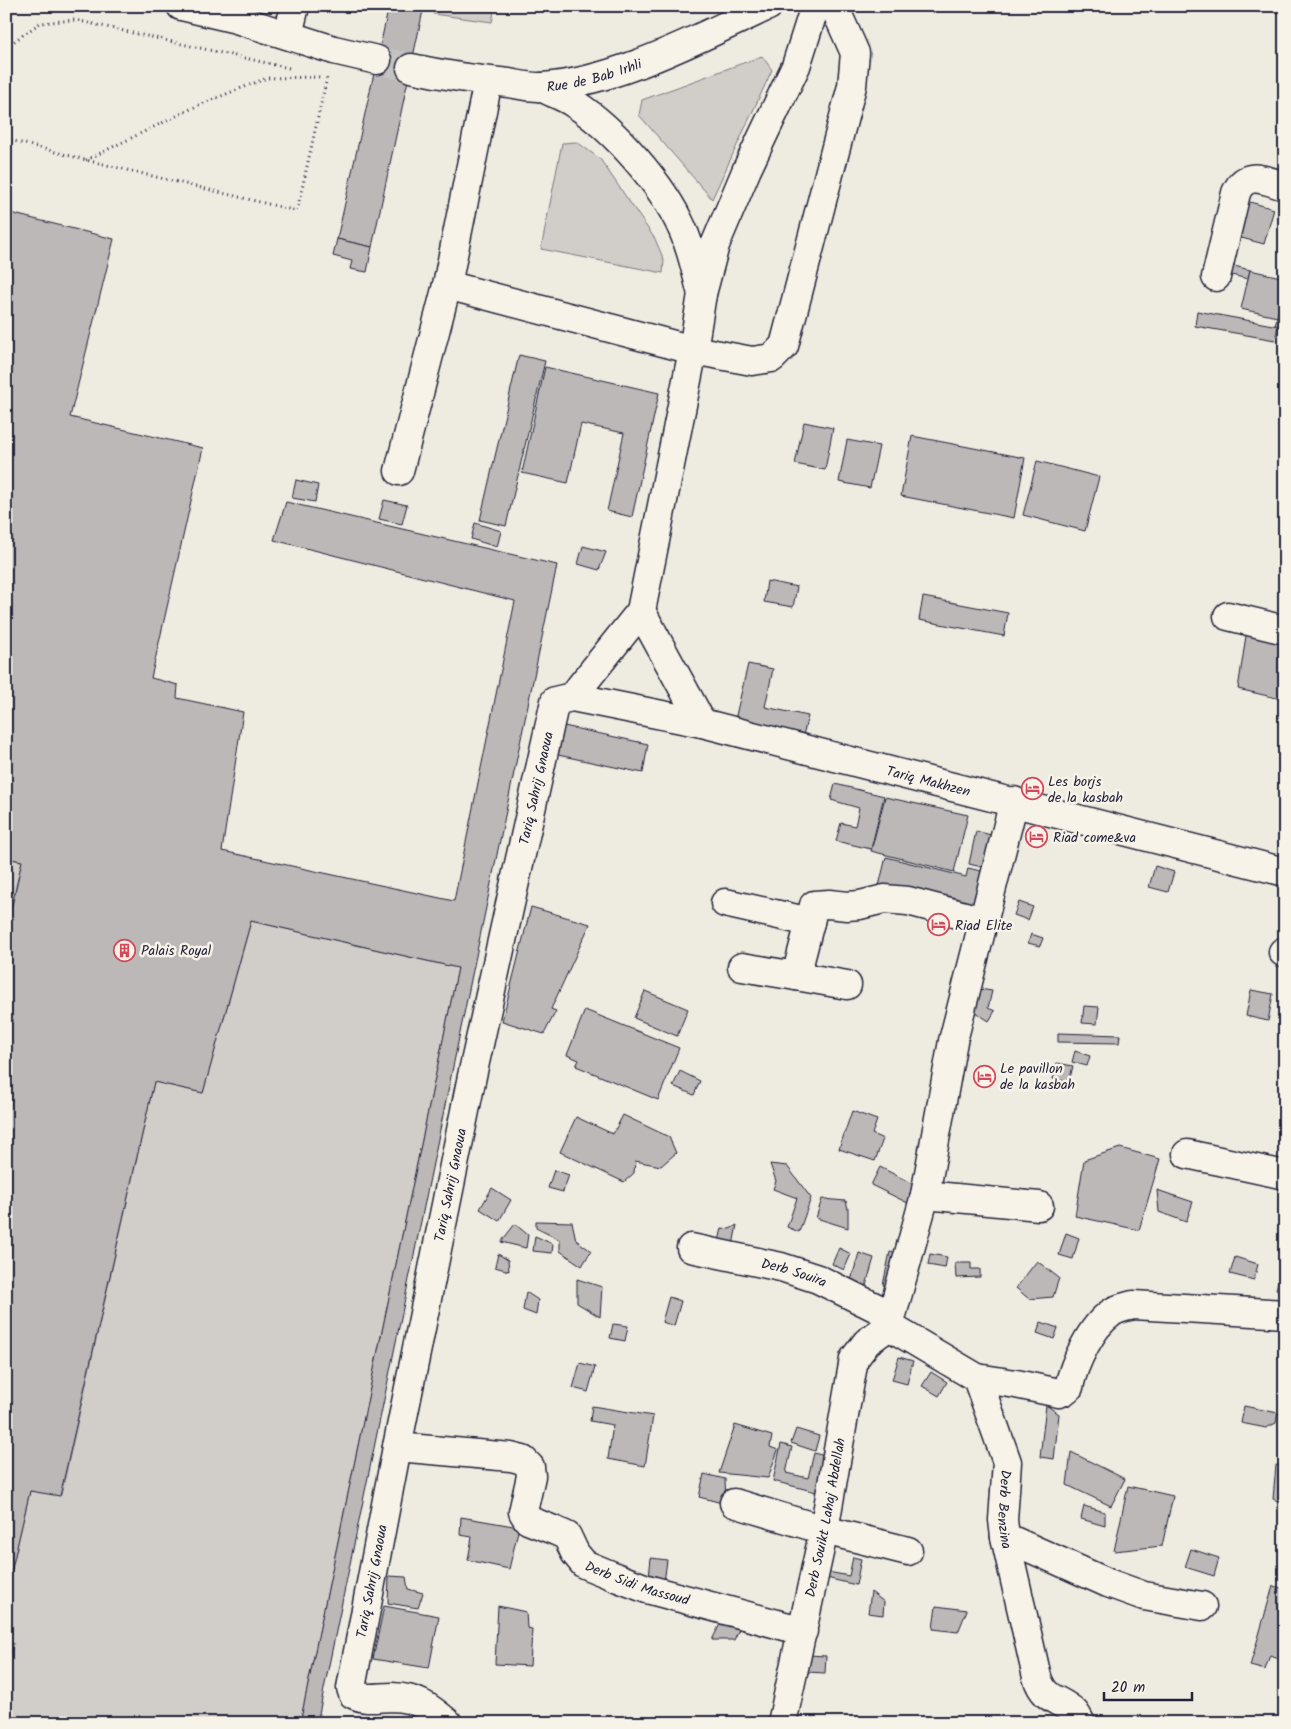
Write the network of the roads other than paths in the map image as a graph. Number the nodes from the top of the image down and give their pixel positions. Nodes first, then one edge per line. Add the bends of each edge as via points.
1 (181, 6) edge
2 (295, 6) edge
3 (768, 6) edge
4 (815, 6) edge
5 (834, 6) edge
6 (238, 13) edge
7 (288, 35) junction
8 (377, 60) tunnel mouth
9 (411, 68) tunnel mouth
10 (488, 81) junction
11 (541, 87) junction
12 (1285, 186) edge
13 (1216, 277) dead end
14 (447, 285) junction
15 (702, 294) junction
16 (694, 350) junction
17 (399, 471) dead end
18 (641, 611) junction
19 (1228, 616) dead end
20 (1285, 630) edge
21 (572, 696) junction
22 (702, 723) junction
23 (1014, 801) junction
24 (1285, 872) edge
25 (725, 903) dead end
26 (984, 921) junction
27 (810, 922) junction
28 (742, 967) dead end
29 (796, 976) junction
30 (847, 985) dead end
31 (1187, 1154) dead end
32 (1285, 1175) edge
33 (925, 1195) junction
34 (1039, 1206) dead end
35 (691, 1248) dead end
36 (1285, 1314) edge
37 (890, 1321) junction
38 (977, 1378) junction
39 (397, 1447) junction
40 (734, 1503) dead end
41 (824, 1530) junction
42 (1005, 1537) junction
43 (908, 1551) dead end
44 (1202, 1606) dead end
45 (803, 1631) junction
46 (448, 1723) edge
47 (782, 1723) edge
48 (1081, 1723) edge

1 - 6 street
2 - 7 street
3 - 11 street, Rue de Bab Irhli via 672,50 612,72 576,83
4 - 15 street via 796,66 715,245
5 - 16 street via 855,53 852,86 784,346 772,358 752,361
6 - 7 street
7 - 8 street
9 - 10 street, Rue de Bab Irhli
10 - 11 street, Rue de Bab Irhli
10 - 14 street
11 - 15 street via 575,103 639,163 682,227
12 - 13 street via 1254,178 1240,184
14 - 16 street
14 - 17 street
15 - 16 street
16 - 18 street
18 - 21 street
18 - 22 street
19 - 20 street
21 - 22 street, Tariq Makhzen
21 - 39 street, Tariq Sahrij Gnaoua via 555,701 472,1076
22 - 23 street, Tariq Makhzen
23 - 24 street, Tariq Makhzen
23 - 26 street
25 - 27 street
26 - 27 street via 908,901 884,899 860,905 814,905
26 - 33 street via 953,1041
27 - 29 street
28 - 29 street
29 - 30 street
31 - 32 street
33 - 34 street
33 - 37 street
35 - 37 street, Derb Souira via 781,1267 818,1279
36 - 38 street via 1133,1306 1110,1313 1099,1325 1082,1347 1069,1386 1064,1391 1059,1393
37 - 38 street
37 - 41 street, Derb Souikt Lahaj Abdellah via 860,1349 854,1359
38 - 42 street, Derb Benzina via 1007,1462 1003,1512
39 - 45 street, Derb Sidi Massoud via 523,1460 530,1467 531,1476 524,1516 566,1536 584,1564 646,1589
39 - 46 street, Tariq Sahrij Gnaoua via 350,1688 354,1694 364,1698 393,1697 422,1703
40 - 41 street
41 - 43 street
41 - 45 street, Derb Souikt Lahaj Abdellah
42 - 44 street via 1144,1596
42 - 48 street, Derb Benzina via 1040,1687 1075,1713
45 - 47 street, Derb Souikt Lahaj Abdellah

